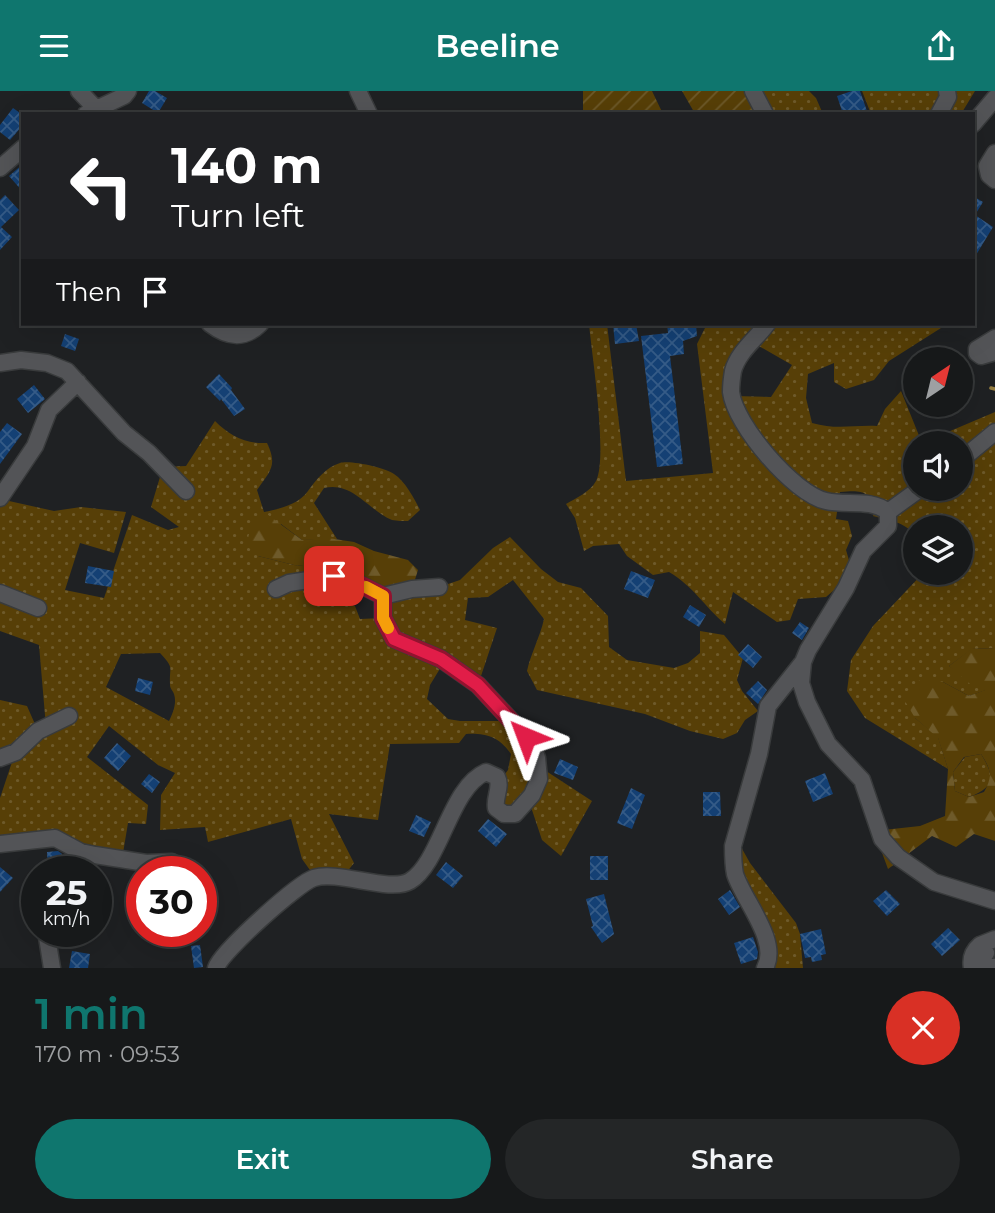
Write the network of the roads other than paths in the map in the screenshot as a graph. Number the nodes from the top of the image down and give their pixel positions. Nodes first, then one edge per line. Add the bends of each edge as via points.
1 (79, 91) edge
2 (128, 91) edge
3 (358, 91) edge
4 (753, 91) edge
5 (947, 91) edge
6 (995, 98) edge
7 (94, 112) edge
8 (368, 112) edge
9 (764, 112) edge
10 (940, 112) edge
11 (975, 122) edge
12 (21, 150) edge
13 (995, 153) edge
14 (0, 168) edge
15 (995, 180) edge
16 (213, 326) edge
17 (258, 326) edge
18 (754, 326) edge
19 (765, 326) edge
20 (995, 338) edge
21 (750, 341) junction
22 (995, 352) edge
23 (0, 363) edge
24 (78, 382) junction
25 (995, 432) edge
26 (973, 450) edge
27 (186, 491) dead end
28 (0, 498) edge
29 (903, 501) edge
30 (888, 512) junction
31 (439, 587) dead end
32 (276, 589) dead end
33 (0, 593) edge
34 (383, 596) junction
35 (38, 608) dead end
36 (803, 662) junction
37 (69, 716) dead end
38 (0, 758) edge
39 (0, 844) edge
40 (126, 860) edge
41 (995, 901) edge
42 (49, 947) edge
43 (990, 951) edge
44 (52, 968) edge
45 (216, 968) edge
46 (765, 968) edge
47 (972, 968) edge

1 - 7 street
2 - 7 street
3 - 8 street
4 - 9 street
5 - 10 street
6 - 11 street
12 - 14 street
13 - 15 street via 988,166
16 - 17 street via 236,337
18 - 21 street via 747,336
19 - 21 street
20 - 22 street via 976,353
21 - 30 street via 734,369 731,392 739,416 756,440 808,494 826,501 879,504
23 - 24 street via 47,363 67,371
24 - 27 street
24 - 28 street via 49,410 35,446
25 - 26 street
29 - 30 street
30 - 36 street via 888,526 863,551
31 - 34 street
32 - 34 street via 334,576
33 - 35 street
34 - 45 street via 383,618 394,639 441,659 478,685 532,743 540,769 537,786 522,807 504,814 496,808 497,777 481,774 463,794 416,876 397,885 315,877 232,945
36 - 41 street via 801,683 807,702 828,744 862,780 882,839 898,857 934,882
36 - 46 street via 768,706 733,846 736,875 769,951
37 - 38 street
39 - 40 street via 54,838 81,852
42 - 44 street
43 - 47 street via 975,950

